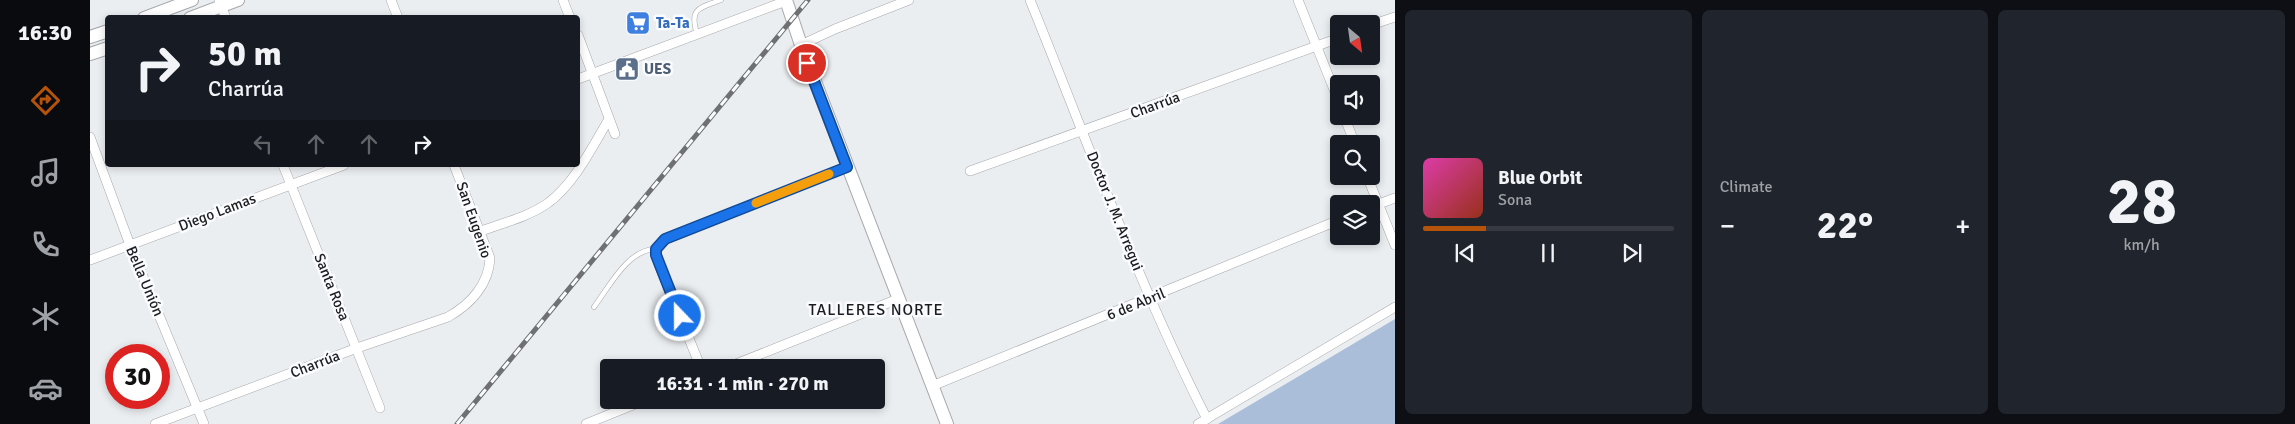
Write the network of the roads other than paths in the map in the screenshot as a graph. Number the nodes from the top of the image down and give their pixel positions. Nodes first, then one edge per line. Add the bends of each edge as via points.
1 (192, 0) edge
2 (238, 0) edge
3 (391, 0) edge
4 (563, 0) edge
5 (721, 0) edge
6 (786, 0) edge
7 (909, 0) edge
8 (1030, 0) edge
9 (1298, 0) edge
10 (222, 8) edge
11 (152, 15) edge
12 (200, 15) edge
13 (397, 15) edge
14 (569, 15) edge
15 (1395, 16) edge
16 (1380, 22) edge
17 (105, 31) edge
18 (697, 34) junction
19 (90, 37) edge
20 (580, 40) edge
21 (1330, 41) edge
22 (801, 46) junction
23 (1317, 46) junction
24 (105, 49) edge
25 (90, 54) edge
26 (593, 73) junction
27 (580, 78) edge
28 (1330, 79) edge
29 (609, 119) junction
30 (1084, 132) junction
31 (615, 134) dead end
32 (90, 137) edge
33 (580, 165) edge
34 (285, 167) edge
35 (339, 167) edge
36 (455, 167) edge
37 (579, 167) edge
38 (847, 167) junction
39 (970, 171) dead end
40 (291, 185) junction
41 (1395, 198) edge
42 (1380, 204) edge
43 (1380, 216) edge
44 (1330, 224) edge
45 (481, 231) junction
46 (130, 245) junction
47 (1395, 245) edge
48 (656, 249) junction
49 (90, 260) edge
50 (1150, 298) junction
51 (898, 299) junction
52 (471, 300) joint
53 (1395, 306) edge
54 (594, 307) dead end
55 (357, 348) junction
56 (697, 359) edge
57 (748, 359) edge
58 (932, 386) junction
59 (198, 408) junction
60 (380, 408) dead end
61 (624, 409) edge
62 (1208, 419) junction
63 (155, 424) edge
64 (204, 424) edge
65 (586, 424) edge
66 (947, 424) edge
67 (1198, 424) edge

1 - 11 street
2 - 10 street
3 - 13 street
4 - 14 street
5 - 18 lane via 699,8 694,14
6 - 18 street
6 - 22 street
7 - 22 street via 834,29
8 - 30 street, Doctor J. M. Arregui
9 - 23 street
10 - 12 street
15 - 16 street
17 - 19 street
18 - 26 street
20 - 26 street
21 - 23 street, Charrúa
22 - 38 street
23 - 28 street
23 - 30 street, Charrúa
24 - 25 street
26 - 27 street
26 - 29 street
29 - 31 street
29 - 33 street
30 - 39 street, Charrúa
30 - 50 street, Doctor J. M. Arregui
32 - 46 street, Bella Unión
34 - 40 street, Santa Rosa
35 - 40 street, Diego Lamas
36 - 45 street, San Eugenio
37 - 45 street via 548,202
38 - 48 street via 665,239
38 - 51 street
40 - 46 street, Diego Lamas
40 - 55 street, Santa Rosa
41 - 42 street
43 - 47 street
44 - 50 street, 6 de Abril
45 - 52 street, San Eugenio via 490,258 489,272
46 - 49 street, Diego Lamas
46 - 59 street, Bella Unión
48 - 54 lane via 634,257
48 - 56 street via 659,265
50 - 58 street, 6 de Abril
50 - 62 street, Doctor J. M. Arregui
51 - 57 street
51 - 58 street
52 - 55 street, Charrúa via 448,317
53 - 62 street
55 - 59 street, Charrúa
55 - 60 street, Santa Rosa
58 - 66 street
59 - 63 street, Charrúa
59 - 64 street, Bella Unión
61 - 65 street
62 - 67 street

